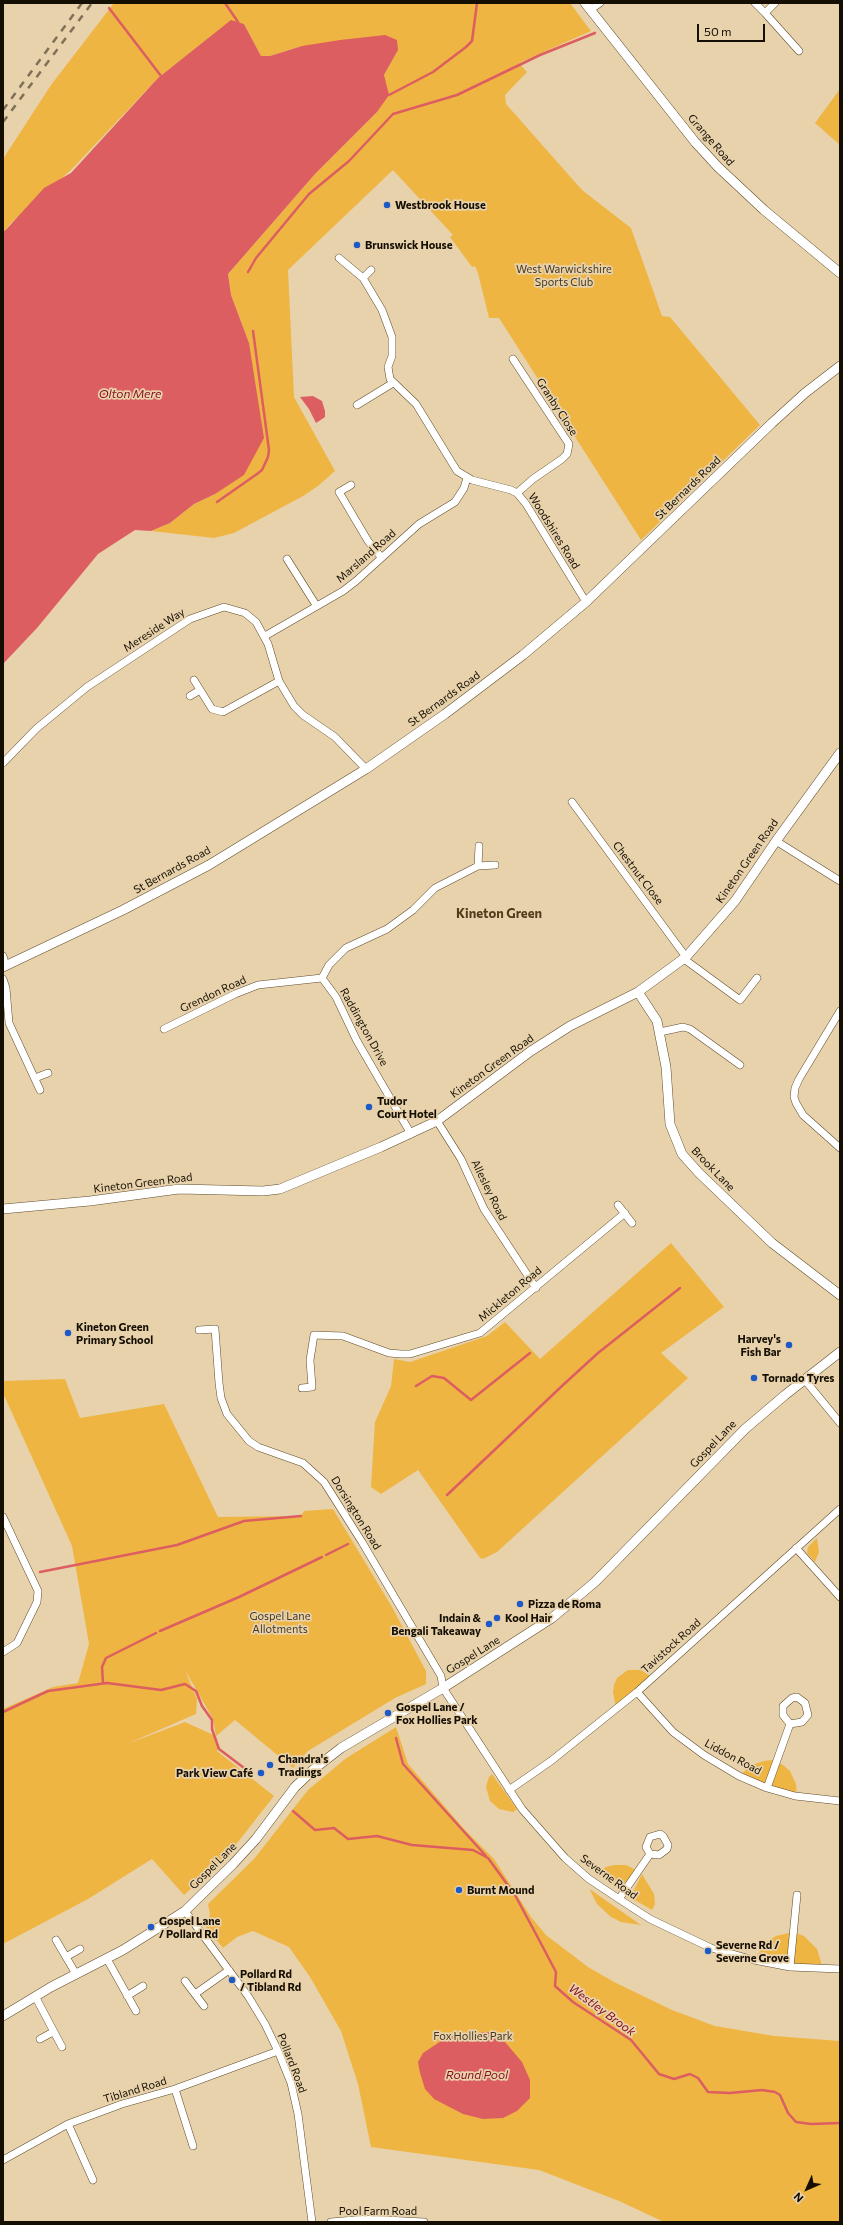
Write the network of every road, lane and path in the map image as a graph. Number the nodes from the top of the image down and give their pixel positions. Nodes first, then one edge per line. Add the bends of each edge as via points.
1 (600, 3) edge
2 (756, 3) edge
3 (776, 3) edge
4 (587, 7) edge
5 (765, 13) junction
6 (799, 51) dead end
7 (339, 258) dead end
8 (371, 270) dead end
9 (840, 274) edge
10 (363, 278) junction
11 (513, 359) dead end
12 (840, 366) edge
13 (393, 383) junction
14 (357, 405) dead end
15 (467, 478) junction
16 (351, 485) dead end
17 (517, 493) junction
18 (381, 557) junction
19 (287, 559) dead end
20 (586, 602) junction
21 (316, 605) junction
22 (265, 636) junction
23 (194, 680) dead end
24 (279, 681) junction
25 (200, 690) junction
26 (190, 696) dead end
27 (840, 753) edge
28 (3, 763) edge
29 (366, 769) junction
30 (572, 802) dead end
31 (776, 841) junction
32 (479, 846) dead end
33 (495, 865) dead end
34 (478, 866) junction
35 (840, 881) edge
36 (3, 956) edge
37 (685, 958) junction
38 (4, 967) edge
39 (322, 978) junction
40 (757, 978) dead end
41 (3, 979) edge
42 (638, 992) junction
43 (840, 1011) edge
44 (837, 1023) edge
45 (164, 1029) dead end
46 (660, 1032) junction
47 (740, 1065) dead end
48 (48, 1072) dead end
49 (35, 1078) junction
50 (40, 1090) dead end
51 (437, 1121) junction
52 (411, 1134) junction
53 (840, 1148) edge
54 (618, 1205) dead end
55 (3, 1209) edge
56 (625, 1213) junction
57 (632, 1223) dead end
58 (536, 1288) junction
59 (840, 1295) edge
60 (199, 1330) dead end
61 (840, 1352) edge
62 (804, 1379) junction
63 (302, 1388) dead end
64 (840, 1423) edge
65 (840, 1509) edge
66 (3, 1517) edge
67 (796, 1548) junction
68 (840, 1597) edge
69 (3, 1652) edge
70 (443, 1688) junction
71 (637, 1692) junction
72 (790, 1724) dead end
73 (768, 1788) junction
74 (509, 1790) junction
75 (840, 1801) edge
76 (650, 1854) dead end
77 (797, 1895) dead end
78 (619, 1899) junction
79 (185, 1911) junction
80 (56, 1940) dead end
81 (80, 1950) dead end
82 (66, 1957) junction
83 (107, 1959) junction
84 (790, 1967) junction
85 (840, 1969) edge
86 (229, 1970) junction
87 (76, 1974) junction
88 (185, 1981) dead end
89 (143, 1986) dead end
90 (195, 1994) junction
91 (35, 1996) junction
92 (127, 1996) junction
93 (204, 2006) dead end
94 (136, 2011) dead end
95 (3, 2016) edge
96 (53, 2032) junction
97 (40, 2039) dead end
98 (62, 2047) dead end
99 (278, 2051) junction
100 (175, 2089) junction
101 (68, 2124) junction
102 (193, 2146) dead end
103 (3, 2160) edge
104 (93, 2180) dead end
105 (312, 2222) edge
106 (331, 2222) edge
107 (416, 2222) edge
108 (424, 2222) edge

1 - 4 street
2 - 5 street
3 - 5 street
4 - 9 street, Grange Road via 718,167
5 - 6 street
7 - 10 street
8 - 10 street
10 - 13 street via 382,310 392,337 388,375
11 - 17 street, Granby Close via 569,444 567,454 562,459
12 - 20 street, St Bernards Road via 772,424
13 - 14 street
13 - 15 street, Woodshires Road via 416,404 450,462
15 - 17 street, Woodshires Road
15 - 18 street, Marsland Road via 455,502 419,524
16 - 18 street via 339,492 368,541
17 - 20 street, Woodshires Road
18 - 21 street, Marsland Road via 343,591
19 - 21 street
20 - 29 street, St Bernards Road via 523,655
21 - 22 street, Marsland Road
22 - 24 street, Mereside Way
22 - 28 street, Mereside Way via 256,622 236,609 224,607 190,619 87,687 36,729
23 - 25 street
24 - 25 street via 223,712 212,709
24 - 29 street, Mereside Way via 294,706 335,737
25 - 26 street
27 - 31 street, Kineton Green Road
29 - 38 street, St Bernards Road via 209,865
30 - 37 street, Chestnut Close
31 - 35 street
31 - 37 street, Kineton Green Road via 735,901
32 - 34 street
33 - 34 street
34 - 39 street via 435,888 413,910 387,929 346,948 329,965
36 - 38 street
37 - 40 street, Chestnut Close via 740,1000
37 - 42 street, Kineton Green Road
39 - 45 street, Grendon Road via 258,985
39 - 52 street, Raddington Drive via 336,997 357,1041
41 - 49 street via 9,1023
42 - 46 street, Brook Lane via 657,1021
42 - 51 street, Kineton Green Road via 564,1030 531,1051
43 - 44 street
44 - 53 street via 799,1079 794,1097 803,1114
46 - 47 street via 683,1027 690,1029
46 - 59 street, Brook Lane via 666,1067 670,1124 682,1154 693,1168 772,1243
48 - 49 street
49 - 50 street
51 - 52 street, Kineton Green Road
51 - 58 street, Allesley Road via 461,1159 484,1209
52 - 55 street, Kineton Green Road via 280,1189 179,1189
54 - 56 street
56 - 57 street
56 - 58 street, Mickleton Road
58 - 63 street, Mickleton Road via 480,1333 410,1354 389,1353 343,1336 314,1335 310,1360 312,1387
60 - 70 street, Dorsington Road via 215,1329 221,1398 227,1414 249,1441 258,1447 303,1463 324,1482 441,1676
61 - 62 street, Gospel Lane
62 - 64 street
62 - 70 street, Gospel Lane via 745,1429 595,1582 530,1634
65 - 67 street, Tavistock Road
66 - 69 street via 38,1591 37,1602 17,1643
67 - 68 street
67 - 71 street, Tavistock Road
70 - 74 street, Severne Road
70 - 79 street, Gospel Lane via 347,1744 314,1768 256,1839
71 - 73 street, Liddon Road via 673,1732 691,1746 739,1776
71 - 74 street, Tavistock Road via 551,1761
72 - 73 street
73 - 75 street, Liddon Road via 795,1796
74 - 78 street, Severne Road via 543,1835 565,1858 588,1879
76 - 78 street
77 - 84 street
78 - 84 street, Severne Road via 650,1919 711,1948
79 - 83 street, Gospel Lane
79 - 86 street, Pollard Road
80 - 82 street
81 - 82 street
82 - 87 street
83 - 87 street, Gospel Lane
83 - 92 street
84 - 85 street, Severne Road
86 - 90 street
86 - 99 street, Pollard Road via 265,2024
87 - 91 street, Gospel Lane
88 - 90 street
89 - 92 street
90 - 93 street
91 - 95 street, Gospel Lane
91 - 96 street
92 - 94 street
96 - 97 street
96 - 98 street
99 - 100 street, Tibland Road
99 - 105 street, Pollard Road via 291,2083 298,2114
100 - 101 street, Tibland Road via 122,2104
100 - 102 street
101 - 103 street, Tibland Road
101 - 104 street
106 - 107 street, Pool Farm Road
107 - 108 street, Pool Farm Road

